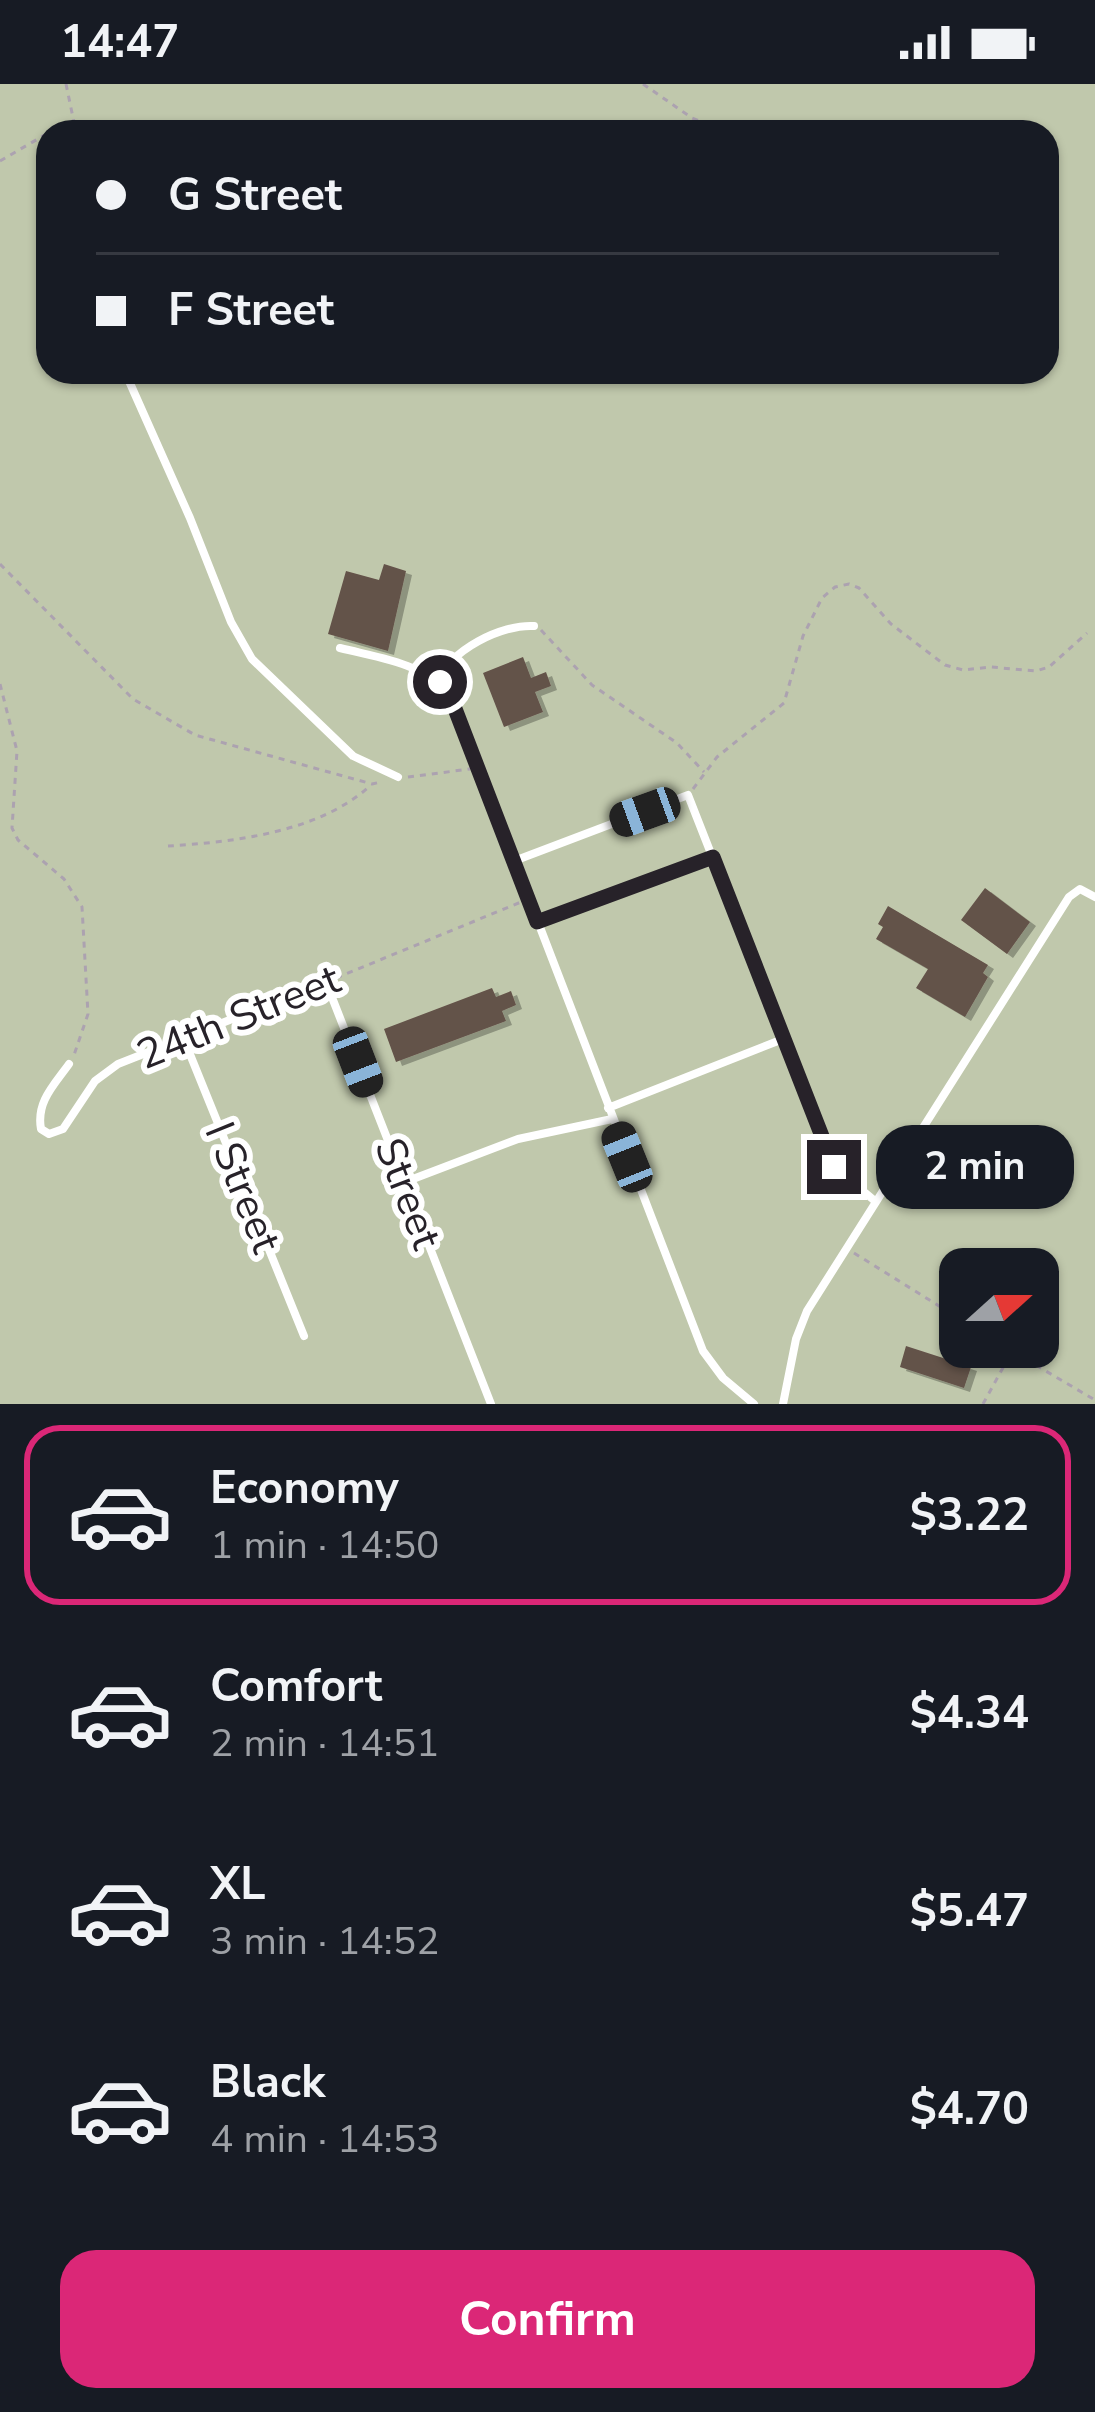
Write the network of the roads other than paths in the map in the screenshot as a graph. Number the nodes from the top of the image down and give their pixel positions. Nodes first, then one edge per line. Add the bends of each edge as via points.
1 (130, 384) edge
2 (534, 626) road end
3 (340, 648) dead end
4 (440, 682) junction
5 (398, 777) road end
6 (713, 857) junction
7 (514, 861) junction
8 (1095, 896) edge
9 (537, 922) junction
10 (326, 982) joint
11 (183, 1037) junction
12 (783, 1039) junction
13 (69, 1064) road end
14 (608, 1108) junction
15 (612, 1119) junction
16 (405, 1182) junction
17 (875, 1201) junction
18 (304, 1336) dead end
19 (491, 1404) edge
20 (754, 1404) edge
21 (783, 1404) edge

1 - 5 lane via 252,659 352,756
2 - 4 lane via 477,643 443,670
3 - 4 lane via 421,668
4 - 7 lane
6 - 7 lane via 688,795
6 - 9 lane
6 - 12 lane
7 - 9 lane
8 - 17 lane via 1080,890 1069,898
9 - 14 lane
10 - 11 lane, 24th Street
10 - 16 lane, Street
11 - 13 lane, 24th Street via 107,1071 63,1130 49,1134 39,1114
11 - 18 lane, I Street
12 - 14 lane
12 - 17 lane via 834,1167
14 - 15 lane
15 - 16 lane via 518,1139
15 - 20 lane via 703,1351
16 - 19 lane, Street
17 - 21 lane via 807,1311

